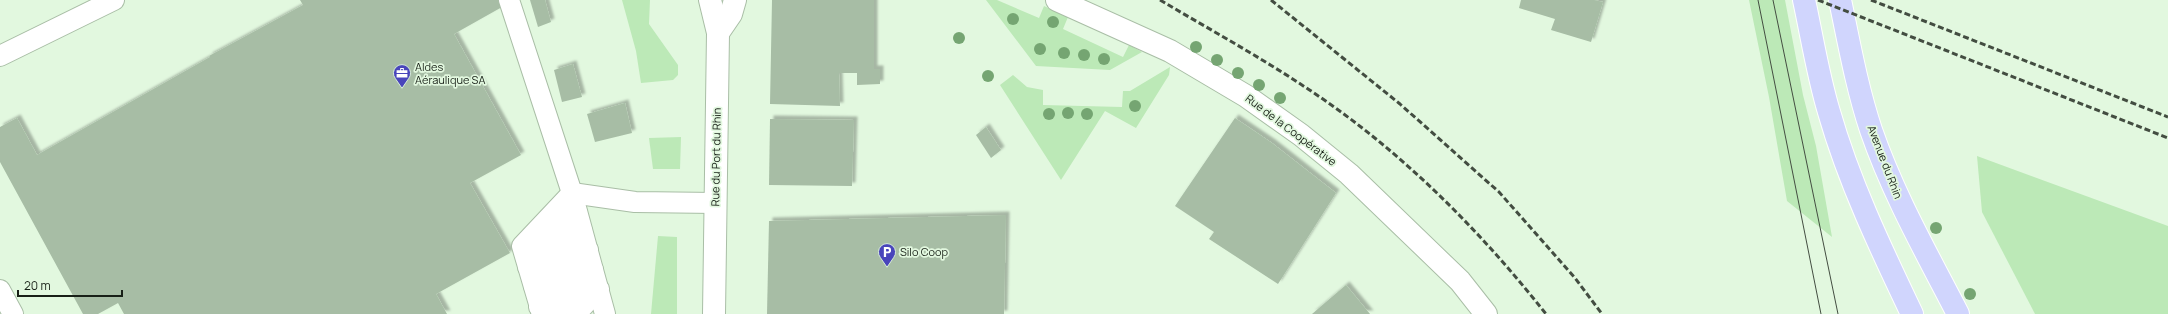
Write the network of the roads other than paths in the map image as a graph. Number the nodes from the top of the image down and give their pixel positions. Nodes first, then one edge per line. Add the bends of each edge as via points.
1 (114, 0) edge
2 (509, 0) edge
3 (710, 0) edge
4 (735, 0) edge
5 (1057, 0) edge
6 (1804, 0) edge
7 (1840, 0) edge
8 (718, 33) junction
9 (0, 56) edge
10 (572, 193) junction
11 (716, 203) junction
12 (580, 222) junction
13 (588, 250) junction
14 (528, 267) junction
15 (593, 270) junction
16 (534, 286) junction
17 (599, 289) junction
18 (0, 290) edge
19 (545, 312) edge
20 (603, 312) edge
21 (13, 314) edge
22 (576, 314) edge
23 (714, 314) edge
24 (1486, 314) edge
25 (1912, 314) edge
26 (1958, 314) edge

1 - 9 lane
2 - 10 lane
3 - 8 street, Rue du Port du Rhin
4 - 8 street via 731,14
5 - 24 street, Rue de la Coopérative via 1170,51 1246,96 1301,135 1349,174 1455,275
6 - 25 main road via 1829,112 1879,244
7 - 26 main road, Avenue du Rhin via 1849,48 1871,130 1897,195
8 - 11 street, Rue du Port du Rhin
10 - 11 lane via 635,202
10 - 12 lane
10 - 14 lane via 522,246
11 - 23 street, Rue du Port du Rhin
12 - 13 lane
12 - 14 lane
12 - 16 lane
13 - 15 lane
13 - 19 lane
14 - 16 lane
15 - 17 lane
15 - 19 lane
16 - 19 lane
17 - 20 lane
17 - 22 lane
18 - 21 lane

